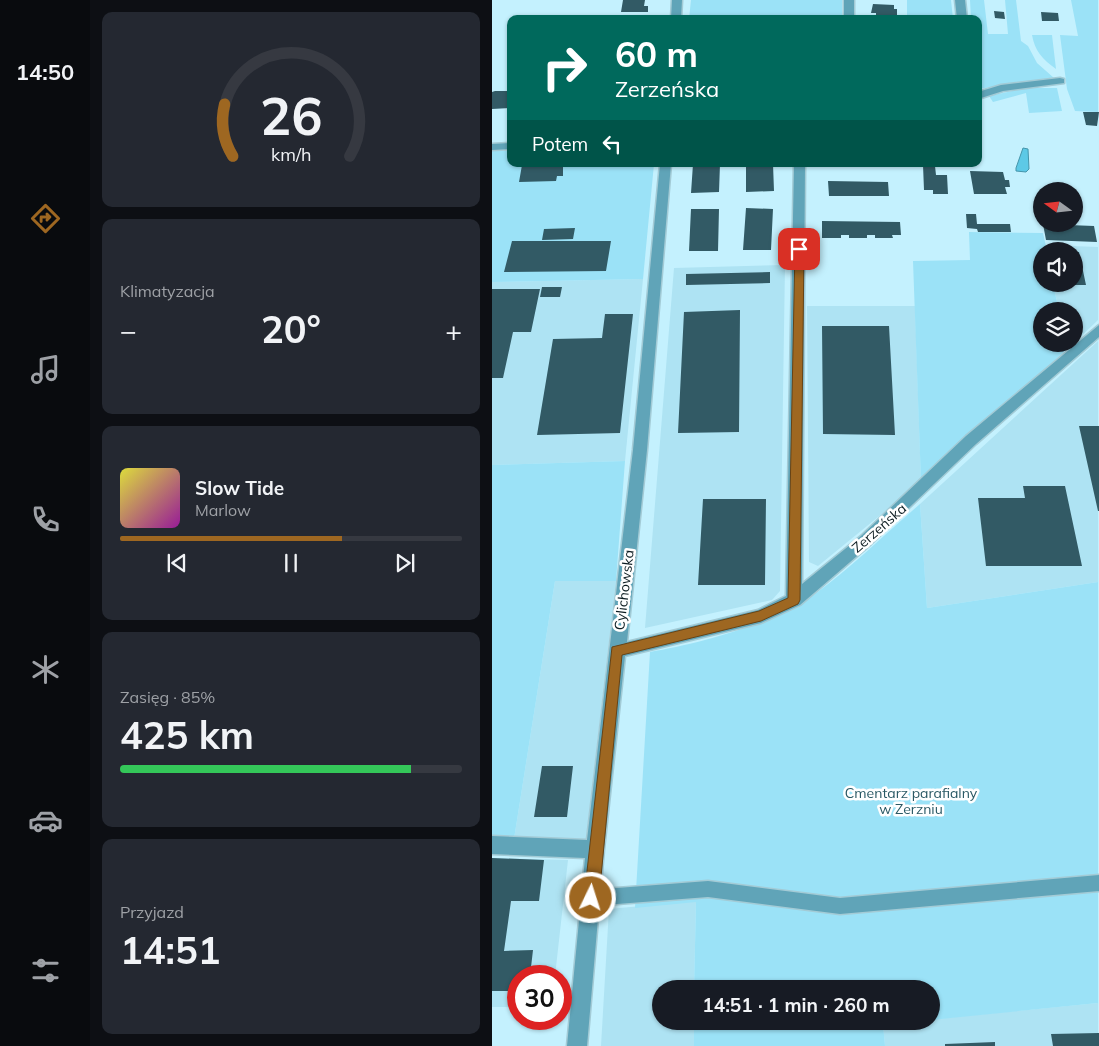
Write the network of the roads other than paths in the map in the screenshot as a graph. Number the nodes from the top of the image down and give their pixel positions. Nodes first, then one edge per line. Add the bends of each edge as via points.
1 (677, 0) edge
2 (849, 0) edge
3 (960, 0) edge
4 (676, 15) edge
5 (849, 15) edge
6 (962, 15) edge
7 (1060, 81) dead end
8 (982, 95) edge
9 (507, 146) edge
10 (492, 147) edge
11 (665, 167) edge
12 (799, 167) edge
13 (1098, 329) edge
14 (794, 600) junction
15 (617, 651) junction
16 (492, 845) edge
17 (595, 849) junction
18 (1098, 883) edge
19 (591, 898) junction
20 (576, 1046) edge

1 - 4 street
2 - 5 street
3 - 6 street
7 - 8 street via 1001,88
9 - 10 street
11 - 15 street, Cylichowska via 640,450
12 - 14 street
13 - 14 street, Zerzeńska via 971,440 866,540
14 - 15 street, Zerzeńska via 761,616
15 - 17 street, Cylichowska
16 - 17 street
17 - 19 street, Cylichowska
18 - 19 lane via 840,906 708,889
19 - 20 street, Cylichowska

